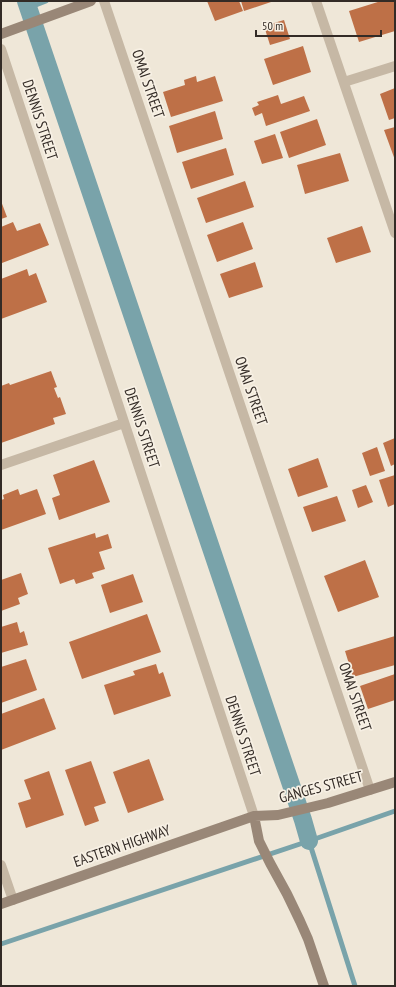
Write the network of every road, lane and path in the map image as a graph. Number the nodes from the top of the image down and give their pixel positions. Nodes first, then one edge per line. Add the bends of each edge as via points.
1 (91, 1) edge
2 (104, 1) edge
3 (316, 1) edge
4 (1, 34) edge
5 (1, 49) edge
6 (395, 66) edge
7 (344, 82) junction
8 (395, 232) edge
9 (124, 423) junction
10 (1, 465) edge
11 (395, 782) edge
12 (370, 790) junction
13 (254, 816) junction
14 (1, 865) edge
15 (13, 900) junction
16 (1, 904) edge
17 (324, 986) edge

1 - 4 street
2 - 12 street, OMAI STREET
3 - 7 street
5 - 9 street, DENNIS STREET
6 - 7 street
7 - 8 street
9 - 10 street
9 - 13 street, DENNIS STREET
11 - 12 street, GANGES STREET
12 - 13 street, GANGES STREET via 328,803 278,814
13 - 15 street, EASTERN HIGHWAY
13 - 17 street via 259,841 300,921
14 - 15 street
15 - 16 street, EASTERN HIGHWAY

